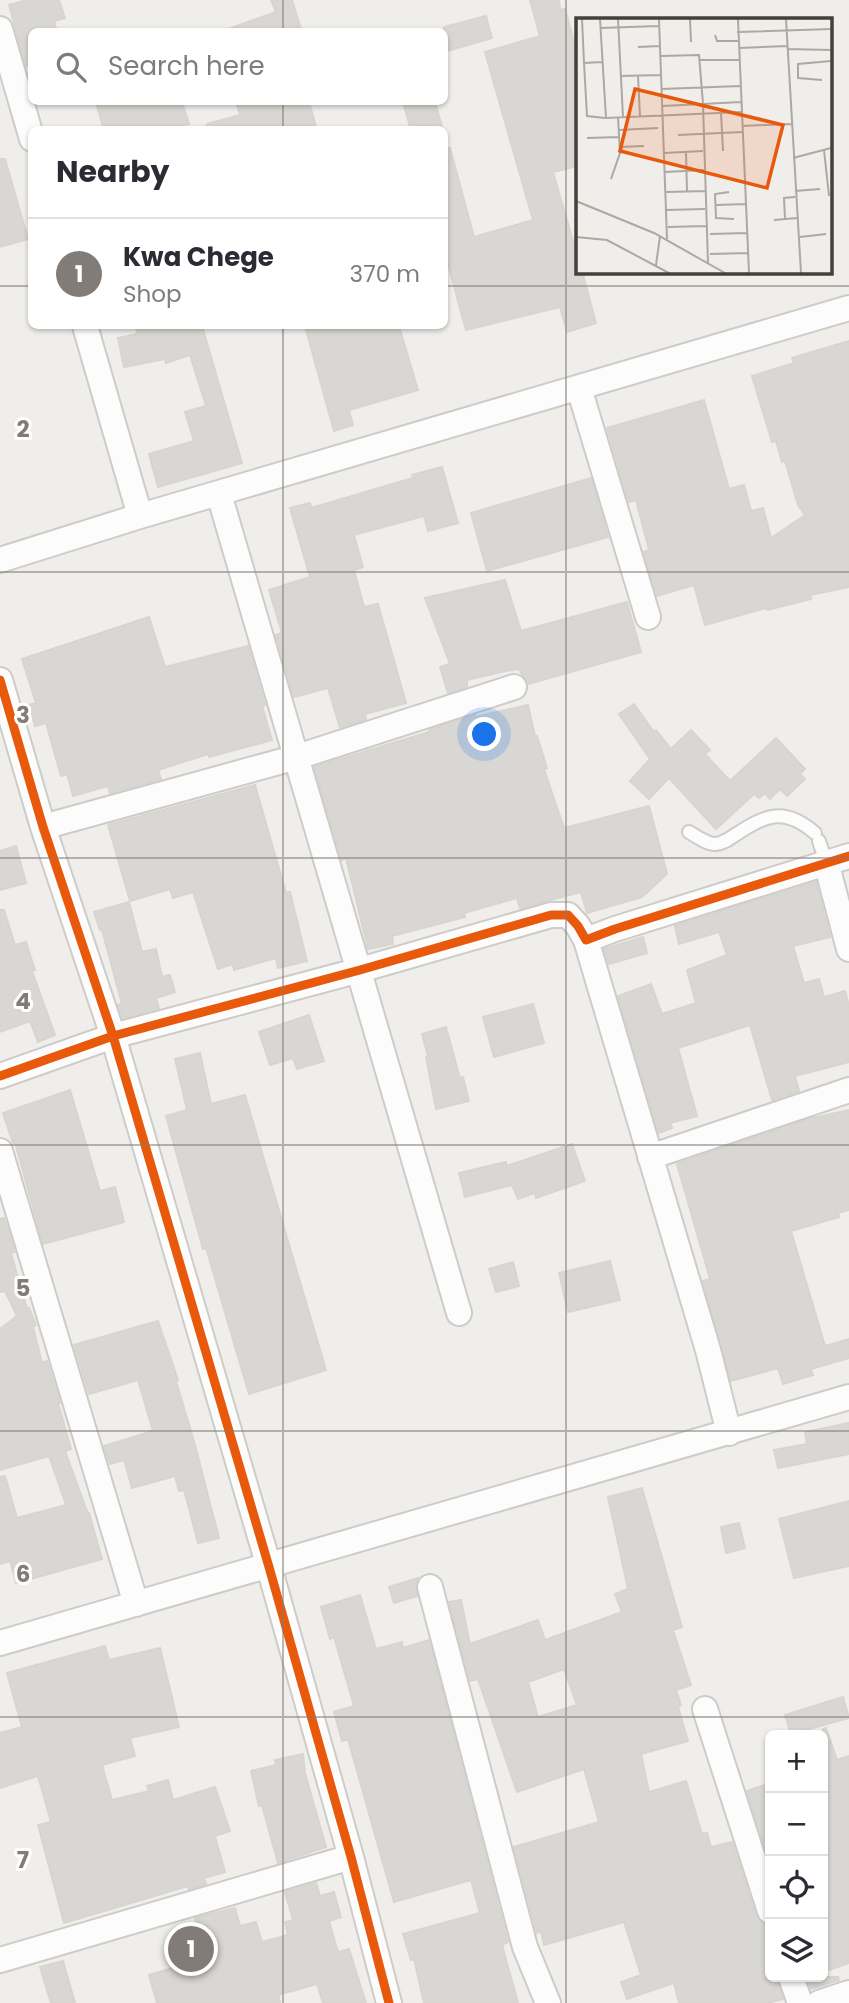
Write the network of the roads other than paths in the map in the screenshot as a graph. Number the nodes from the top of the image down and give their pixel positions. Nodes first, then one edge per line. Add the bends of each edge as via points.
1 (0, 29) edge
2 (28, 126) edge
3 (849, 308) edge
4 (86, 329) edge
5 (579, 388) junction
6 (219, 494) junction
7 (140, 516) junction
8 (0, 560) edge
9 (648, 617) dead end
10 (0, 680) edge
11 (514, 687) dead end
12 (297, 757) junction
13 (43, 827) junction
14 (689, 832) dead end
15 (827, 848) edge
16 (586, 940) junction
17 (849, 949) edge
18 (360, 970) junction
19 (113, 1035) junction
20 (0, 1076) edge
21 (849, 1090) edge
22 (0, 1151) edge
23 (650, 1157) junction
24 (459, 1314) dead end
25 (849, 1397) edge
26 (729, 1433) junction
27 (269, 1567) junction
28 (430, 1587) dead end
29 (136, 1604) junction
30 (0, 1643) edge
31 (705, 1709) dead end
32 (351, 1857) junction
33 (765, 1895) edge
34 (0, 1960) edge
35 (794, 1982) edge
36 (849, 1993) edge
37 (389, 2003) edge
38 (548, 2003) edge
39 (800, 2003) edge
40 (818, 2003) edge

1 - 2 street
3 - 5 street
4 - 7 street
5 - 6 street
5 - 9 street
6 - 7 street
6 - 12 street
7 - 8 street
10 - 13 street
11 - 12 street
12 - 13 street
12 - 18 street
13 - 19 street
14 - 15 lane via 715,844 758,820 786,816 804,824
15 - 16 street
15 - 17 street
16 - 18 street via 568,915 551,915
16 - 23 street
18 - 19 street
18 - 24 street
19 - 20 street
19 - 27 street
21 - 23 street
22 - 29 street
23 - 26 street
25 - 26 street
26 - 27 street
27 - 29 street
27 - 32 street
28 - 38 street via 526,1947
29 - 30 street
31 - 33 street
32 - 34 street
32 - 37 street
35 - 39 street
36 - 40 street

